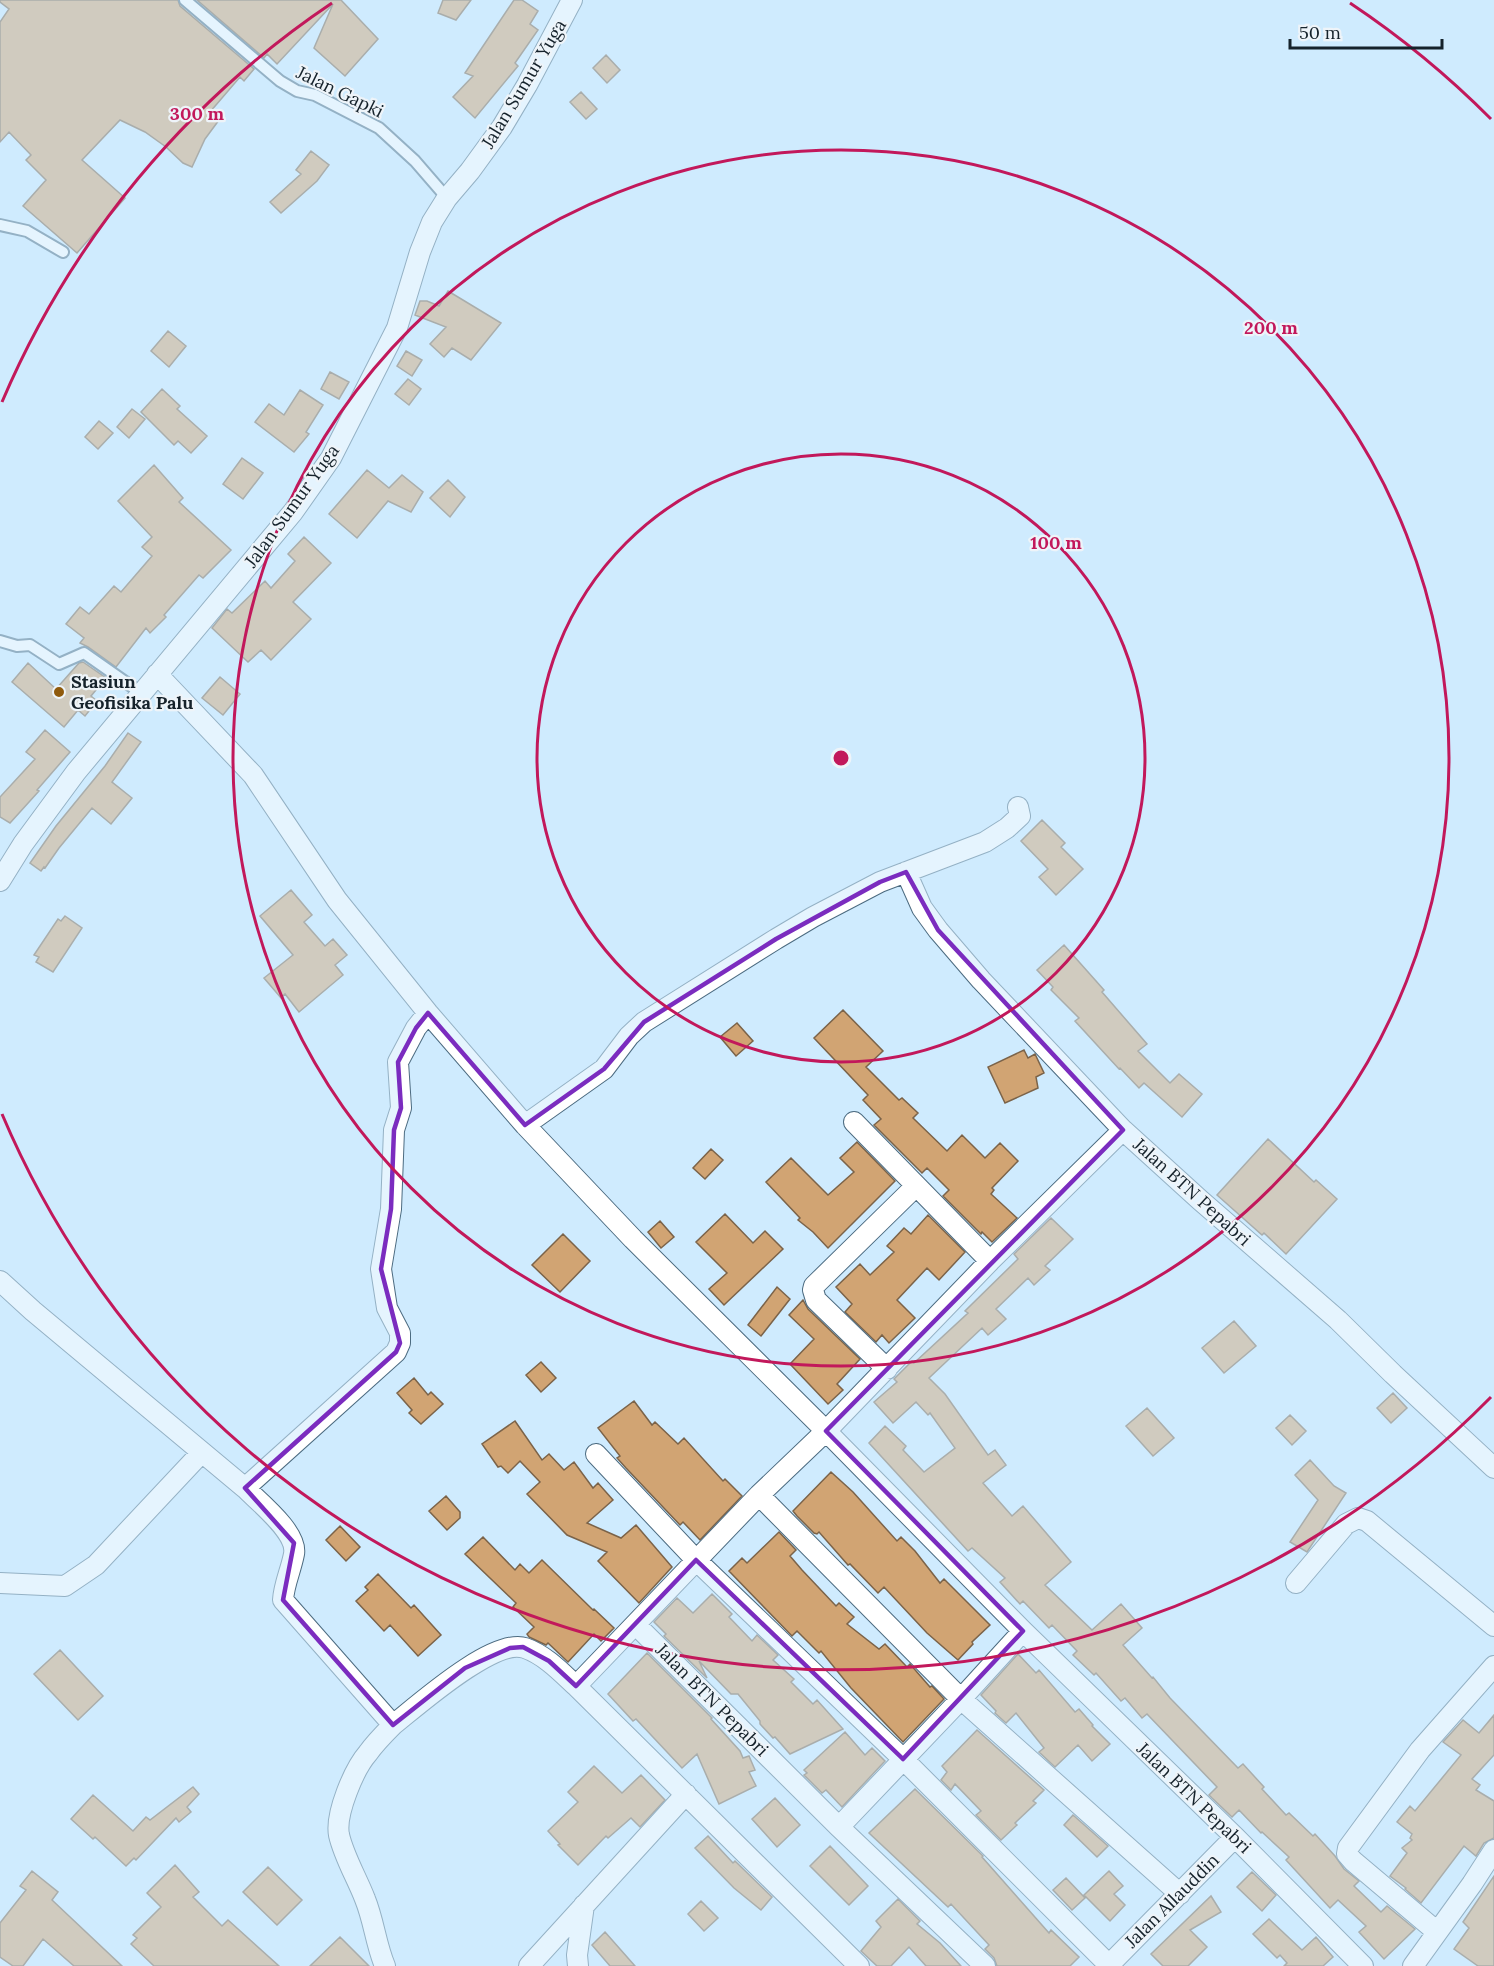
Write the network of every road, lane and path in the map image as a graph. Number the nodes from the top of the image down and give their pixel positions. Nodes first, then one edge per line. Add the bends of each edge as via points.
1 (185, 0) edge
2 (569, 1) edge
3 (447, 198) junction
4 (0, 225) edge
5 (63, 252) dead end
6 (0, 641) edge
7 (157, 674) junction
8 (141, 693) junction
9 (1018, 807) dead end
10 (906, 872) junction
11 (0, 880) edge
12 (428, 1013) junction
13 (854, 1122) dead end
14 (525, 1125) junction
15 (1123, 1130) junction
16 (916, 1185) junction
17 (990, 1261) junction
18 (0, 1281) edge
19 (887, 1369) junction
20 (826, 1431) junction
21 (202, 1452) junction
22 (596, 1454) dead end
23 (1494, 1468) edge
24 (245, 1488) junction
25 (759, 1494) junction
26 (696, 1560) junction
27 (0, 1582) edge
28 (1296, 1583) dead end
29 (636, 1624) junction
30 (1494, 1626) edge
31 (1023, 1631) junction
32 (1494, 1666) edge
33 (576, 1686) junction
34 (962, 1699) junction
35 (393, 1725) junction
36 (903, 1759) junction
37 (686, 1794) junction
38 (839, 1827) junction
39 (1235, 1837) junction
40 (1494, 1850) edge
41 (1180, 1894) junction
42 (584, 1905) junction
43 (1436, 1931) junction
44 (1108, 1965) edge
45 (385, 1966) edge
46 (529, 1966) edge
47 (578, 1966) edge
48 (859, 1966) edge
49 (985, 1966) edge
50 (1363, 1966) edge
51 (1413, 1966) edge

1 - 3 lane, Jalan Gapki via 280,81 379,128
2 - 3 street, Jalan Sumur Yuga via 502,127
3 - 7 street, Jalan Sumur Yuga via 420,252 397,328 331,458 293,512
4 - 5 lane via 27,231
6 - 8 lane via 30,645 59,664 84,653
7 - 8 street, Jalan Sumur Yuga
7 - 12 street via 253,775 324,882
8 - 11 street, Jalan Sumur Yuga via 76,772
9 - 10 street via 1020,816 986,842
10 - 14 street via 879,882 794,928 644,1022 604,1069
10 - 15 street via 922,908 938,930
12 - 14 street
12 - 24 street via 398,1062 401,1108 394,1130 391,1209 381,1269 387,1308 400,1333 400,1343 396,1352
13 - 16 street
14 - 20 street
15 - 17 street, Jalan BTN Pepabri
15 - 23 street, Jalan BTN Pepabri via 1338,1320
16 - 17 street
16 - 19 street via 813,1290 816,1300
17 - 19 street, Jalan BTN Pepabri
18 - 21 street
19 - 20 street, Jalan BTN Pepabri
20 - 25 street, Jalan BTN Pepabri
20 - 31 street, Jalan BTN Pepabri
21 - 24 street
21 - 27 street via 96,1565 65,1586
22 - 26 street
24 - 35 street via 294,1543 295,1553 284,1587 287,1607
25 - 26 street, Jalan BTN Pepabri
25 - 34 street
26 - 29 street, Jalan BTN Pepabri
26 - 36 street
28 - 30 street via 1346,1524 1358,1518 1367,1521
29 - 33 street, Jalan BTN Pepabri
29 - 38 street, Jalan BTN Pepabri
31 - 34 street
31 - 39 street, Jalan BTN Pepabri
32 - 43 street via 1420,1750 1348,1848 1347,1854 1353,1861
33 - 35 street via 549,1661 523,1647 510,1648 465,1668
33 - 37 street
34 - 36 street
34 - 41 street
35 - 45 street via 366,1754 339,1812 339,1832
36 - 38 street
36 - 44 street
37 - 42 street
37 - 48 street
38 - 49 street, Jalan BTN Pepabri
39 - 41 street, Jalan Allauddin
39 - 50 street, Jalan BTN Pepabri
40 - 43 street
41 - 44 street, Jalan Allauddin
42 - 46 street
42 - 47 street
43 - 51 street

